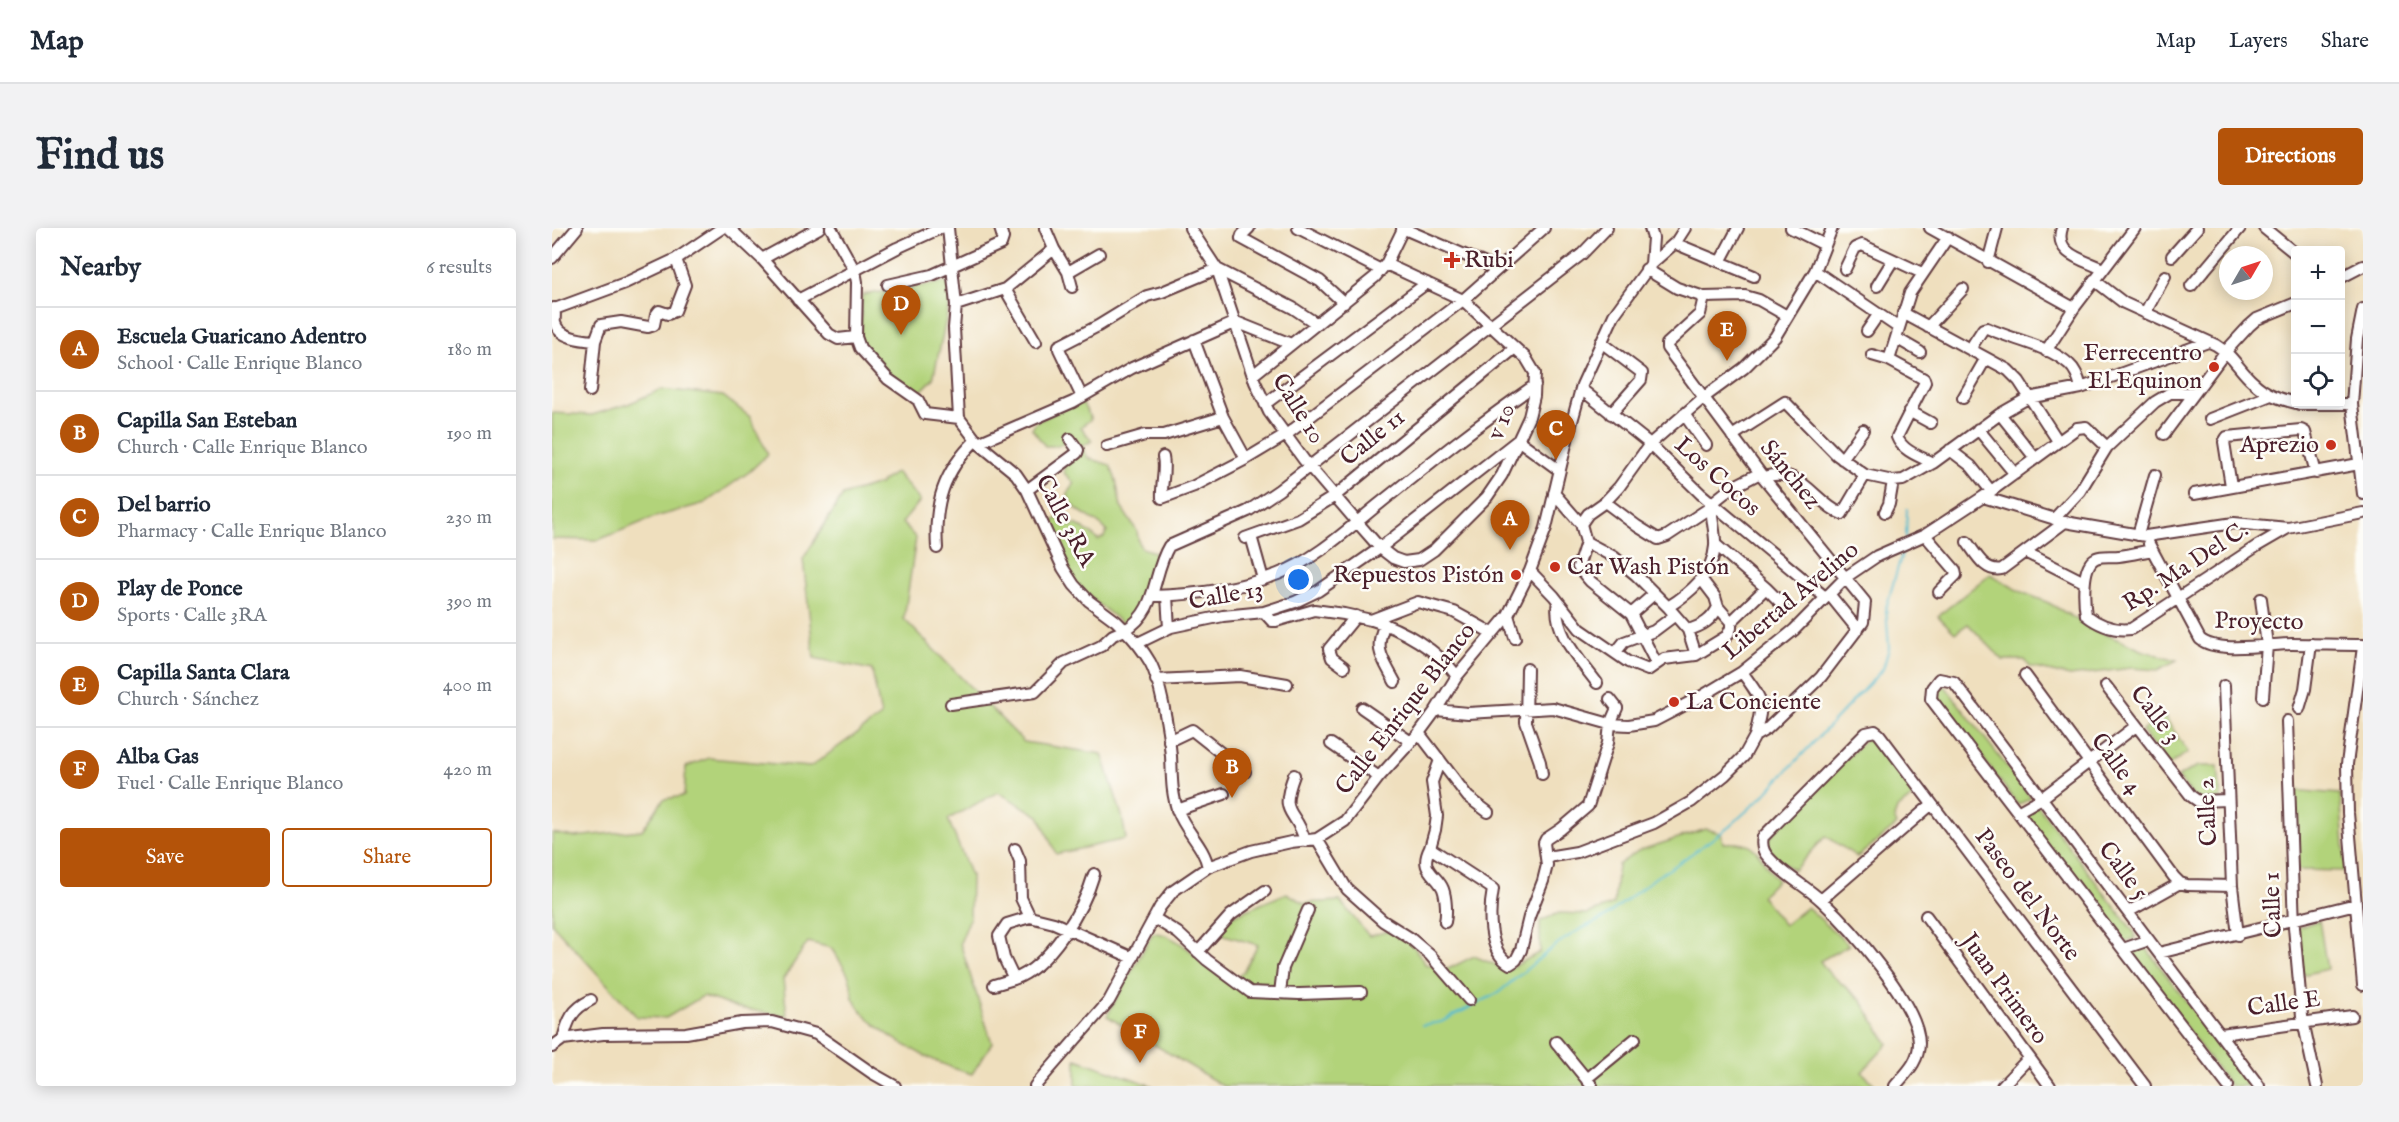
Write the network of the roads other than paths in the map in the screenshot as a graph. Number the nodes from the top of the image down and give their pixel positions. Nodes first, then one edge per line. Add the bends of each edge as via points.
1 (577, 228) edge
2 (722, 228) edge
3 (729, 228) edge
4 (819, 228) edge
5 (831, 228) edge
6 (941, 228) edge
7 (948, 228) edge
8 (1000, 228) edge
9 (1045, 228) edge
10 (1190, 228) edge
11 (1249, 228) edge
12 (1298, 228) edge
13 (1402, 228) edge
14 (1544, 228) edge
15 (1607, 228) edge
16 (1650, 228) edge
17 (1685, 228) edge
18 (1738, 228) edge
19 (1791, 228) edge
20 (1832, 228) edge
21 (1930, 228) edge
22 (1997, 228) edge
23 (2062, 228) edge
24 (2135, 228) edge
25 (2197, 228) edge
26 (2240, 228) edge
27 (2264, 228) edge
28 (1948, 237) junction
29 (1676, 242) junction
30 (1825, 244) junction
31 (1054, 249) junction
32 (2291, 251) edge
33 (1099, 254) dead end
34 (2172, 256) dead end
35 (552, 258) edge
36 (676, 259) junction
37 (762, 259) junction
38 (1893, 260) junction
39 (1720, 262) junction
40 (1988, 262) junction
41 (951, 265) junction
42 (2363, 266) edge
43 (1384, 267) junction
44 (1649, 267) junction
45 (1845, 268) dead end
46 (2103, 268) junction
47 (1217, 269) junction
48 (1497, 269) junction
49 (855, 271) junction
50 (1815, 271) junction
51 (1068, 272) junction
52 (1922, 273) junction
53 (2345, 275) edge
54 (1754, 276) dead end
55 (2165, 276) dead end
56 (2094, 280) junction
57 (1427, 283) junction
58 (888, 285) dead end
59 (1877, 286) dead end
60 (2191, 286) dead end
61 (1072, 287) dead end
62 (1005, 289) junction
63 (1963, 289) dead end
64 (1704, 297) junction
65 (798, 300) junction
66 (1463, 300) junction
67 (1344, 303) junction
68 (956, 305) junction
69 (2291, 305) edge
70 (2074, 308) junction
71 (553, 309) edge
72 (2363, 309) edge
73 (1903, 313) junction
74 (2145, 313) junction
75 (1878, 315) junction
76 (1787, 316) junction
77 (1236, 322) junction
78 (1317, 324) junction
79 (1491, 326) junction
80 (1928, 327) junction
81 (1867, 330) dead end
82 (1897, 333) junction
83 (856, 337) junction
84 (1194, 340) junction
85 (595, 341) junction
86 (1036, 342) dead end
87 (1601, 342) junction
88 (2208, 342) junction
89 (1291, 344) junction
90 (1515, 348) junction
91 (1970, 349) junction
92 (2046, 351) junction
93 (2226, 351) junction
94 (1920, 352) dead end
95 (1872, 355) dead end
96 (1986, 357) junction
97 (1889, 360) junction
98 (1253, 375) junction
99 (1535, 385) junction
100 (2081, 388) junction
101 (1581, 389) junction
102 (590, 391) dead end
103 (2194, 393) junction
104 (2271, 395) junction
105 (1082, 397) junction
106 (1703, 398) junction
107 (1963, 398) dead end
108 (2028, 398) junction
109 (2291, 401) edge
110 (1265, 404) junction
111 (2345, 404) edge
112 (2352, 404) junction
113 (1909, 411) junction
114 (1611, 414) junction
115 (1684, 414) junction
116 (2000, 414) junction
117 (1223, 417) junction
118 (959, 418) junction
119 (2210, 419) dead end
120 (1932, 423) dead end
121 (1978, 429) junction
122 (1863, 430) dead end
123 (2164, 434) dead end
124 (1286, 435) junction
125 (1732, 436) junction
126 (1070, 439) dead end
127 (1518, 440) junction
128 (977, 441) junction
129 (2058, 441) junction
130 (1650, 444) junction
131 (1706, 445) dead end
132 (1107, 446) dead end
133 (2107, 447) junction
134 (1950, 450) junction
135 (1163, 457) dead end
136 (2035, 458) junction
137 (1246, 459) junction
138 (1842, 459) junction
139 (1933, 463) junction
140 (2359, 464) junction
141 (1309, 465) junction
142 (1559, 470) junction
143 (2316, 473) junction
144 (2014, 474) junction
145 (1762, 475) junction
146 (1865, 475) junction
147 (2155, 475) dead end
148 (1893, 481) junction
149 (2231, 486) junction
150 (1027, 490) junction
151 (1554, 493) junction
152 (1987, 494) junction
153 (2194, 494) dead end
154 (2363, 494) edge
155 (1335, 496) junction
156 (1605, 502) junction
157 (1711, 505) junction
158 (1885, 512) dead end
159 (2363, 513) edge
160 (2060, 521) junction
161 (1357, 522) junction
162 (1581, 524) junction
163 (2288, 528) junction
164 (2142, 536) junction
165 (1920, 537) junction
166 (1586, 542) junction
167 (1966, 542) dead end
168 (1715, 544) junction
169 (937, 548) dead end
170 (1380, 548) junction
171 (2152, 550) junction
172 (2025, 552) junction
173 (1530, 571) junction
174 (1846, 577) junction
175 (1263, 579) junction
176 (1702, 580) junction
177 (2084, 582) junction
178 (1766, 588) junction
179 (1939, 592) dead end
180 (1654, 594) junction
181 (1152, 596) junction
182 (1167, 596) junction
183 (1827, 596) junction
184 (2177, 598) junction
185 (2261, 599) dead end
186 (1558, 601) junction
187 (1783, 605) dead end
188 (1718, 607) junction
189 (1264, 612) junction
190 (1671, 612) junction
191 (1631, 614) junction
192 (1508, 615) junction
193 (1356, 616) junction
194 (1371, 620) junction
195 (1385, 624) junction
196 (1731, 625) junction
197 (1169, 628) junction
198 (1125, 630) junction
199 (1688, 630) junction
200 (1858, 630) junction
201 (1491, 633) junction
202 (1643, 634) junction
203 (1515, 638) dead end
204 (1138, 643) junction
205 (2311, 644) junction
206 (2267, 645) junction
207 (2363, 646) edge
208 (1616, 652) junction
209 (1696, 655) junction
210 (1656, 663) junction
211 (1344, 667) dead end
212 (1527, 669) dead end
213 (1742, 672) junction
214 (2025, 675) dead end
215 (1457, 676) junction
216 (1156, 680) junction
217 (1395, 682) dead end
218 (1597, 683) dead end
219 (1287, 684) dead end
220 (2106, 686) dead end
221 (2224, 686) dead end
222 (2263, 697) dead end
223 (1610, 699) dead end
224 (951, 704) dead end
225 (1362, 708) dead end
226 (2299, 709) dead end
227 (1436, 710) junction
228 (1526, 711) junction
229 (2287, 721) dead end
230 (1610, 724) junction
231 (2136, 726) junction
232 (1755, 736) junction
233 (1415, 737) junction
234 (1169, 741) junction
235 (1331, 744) dead end
236 (1440, 760) junction
237 (2088, 762) junction
238 (1245, 772) dead end
239 (1542, 774) dead end
240 (1294, 775) dead end
241 (1379, 777) junction
242 (1224, 794) dead end
243 (2042, 798) junction
244 (2228, 801) junction
245 (1932, 804) junction
246 (1178, 810) junction
247 (2019, 811) junction
248 (1488, 812) dead end
249 (1317, 839) junction
250 (1305, 841) junction
251 (1430, 848) junction
252 (1016, 849) dead end
253 (1547, 857) junction
254 (1208, 867) junction
255 (1094, 874) dead end
256 (2177, 880) junction
257 (2232, 886) junction
258 (1265, 891) dead end
259 (1821, 900) junction
260 (2356, 903) junction
261 (1308, 910) dead end
262 (2128, 912) junction
263 (1926, 916) dead end
264 (1030, 917) junction
265 (1154, 918) junction
266 (2295, 918) junction
267 (1445, 922) dead end
268 (1068, 930) junction
269 (2238, 935) junction
270 (2148, 940) junction
271 (2123, 949) junction
272 (1198, 952) junction
273 (2159, 953) junction
274 (1133, 958) junction
275 (1014, 979) junction
276 (994, 985) dead end
277 (2363, 985) edge
278 (1360, 992) dead end
279 (1280, 993) junction
280 (591, 1000) dead end
281 (1469, 1000) dead end
282 (2352, 1016) dead end
283 (2303, 1022) junction
284 (2221, 1034) junction
285 (563, 1039) junction
286 (1635, 1039) dead end
287 (1556, 1042) dead end
288 (552, 1047) edge
289 (2029, 1058) junction
290 (1589, 1083) edge
291 (895, 1086) edge
292 (1035, 1086) edge
293 (1895, 1086) edge
294 (2002, 1086) edge
295 (2050, 1086) edge
296 (2145, 1086) edge
297 (2228, 1086) edge
298 (2259, 1086) edge
299 (2317, 1086) edge

1 - 35 street
2 - 36 street
3 - 37 street
4 - 37 street
5 - 49 street
6 - 49 street
7 - 41 street
8 - 41 street via 1001,244
9 - 31 street
10 - 47 street
11 - 67 street via 1241,238 1320,281
12 - 43 street, v 10
13 - 43 street
13 - 48 street
14 - 48 street
15 - 79 street via 1582,254
16 - 44 street via 1653,238
17 - 29 street, Calle Enrique Blanco
18 - 39 street
19 - 30 street
20 - 30 street
21 - 28 street
22 - 40 street
23 - 46 street via 2063,249
24 - 46 street
25 - 34 street
26 - 60 street
27 - 32 street
28 - 40 street
28 - 52 street
29 - 39 street
29 - 44 street, Calle Enrique Blanco
30 - 50 street
31 - 51 street
31 - 62 street
33 - 51 street
36 - 71 street via 625,283
36 - 85 street via 685,285 675,311 660,311 654,325 648,327 621,322 601,325
37 - 65 street
38 - 45 street via 1858,245
38 - 52 street
38 - 59 street
39 - 54 street
40 - 70 street
41 - 58 street via 918,279
41 - 68 street
42 - 53 street
43 - 57 street, v 10
43 - 67 street
44 - 64 street via 1677,288
44 - 87 street, Calle Enrique Blanco via 1614,315
46 - 56 street
47 - 77 street, Calle 10
47 - 78 street
47 - 105 street via 1147,296 1059,346
48 - 66 street
49 - 65 street
49 - 83 street
50 - 75 street
50 - 76 street
51 - 61 street
52 - 73 street
55 - 74 street
56 - 70 street
56 - 74 street
57 - 66 street, v 10
57 - 110 street
62 - 68 street
62 - 86 street
63 - 80 street
64 - 76 street via 1745,296
64 - 106 street, Sánchez via 1700,314 1667,344
65 - 83 street via 830,334 838,339
66 - 79 street, v 10
66 - 124 street
67 - 78 street
68 - 118 street
69 - 93 street via 2257,319
70 - 92 street
71 - 85 street via 555,324 564,334
72 - 112 street
73 - 80 street
73 - 82 street
74 - 88 street
75 - 81 street
75 - 82 street
76 - 106 street via 1775,337 1744,368
77 - 84 street
77 - 89 street
77 - 98 street, Calle 10
78 - 89 street
79 - 90 street, v 10
79 - 141 street
80 - 91 street
82 - 94 street
82 - 97 street
83 - 118 street via 860,348 888,379 918,400 925,414
84 - 105 street via 1132,368
84 - 117 street
85 - 102 street
87 - 101 street, Calle Enrique Blanco
87 - 114 street via 1642,373 1641,380
88 - 93 street
88 - 100 street
89 - 98 street
90 - 99 street, v 10 via 1535,373
90 - 155 street, Calle 11
91 - 92 street via 1987,328
91 - 96 street
92 - 100 street via 2069,364 2078,375
93 - 103 street
93 - 104 street via 2251,381
95 - 97 street
96 - 107 street
96 - 108 street via 2014,375
97 - 113 street via 1924,379
98 - 110 street, Calle 10
99 - 127 street, v 10 via 1529,417
99 - 161 street
100 - 108 street
101 - 114 street, Los Cocos
101 - 142 street, Calle Enrique Blanco
103 - 123 street
103 - 133 street via 2165,395
104 - 109 street
104 - 119 street
105 - 128 street
106 - 115 street
106 - 125 street, Sánchez
108 - 116 street
108 - 129 street
110 - 124 street, Calle 10
111 - 112 street
112 - 140 street
113 - 120 street
113 - 139 street via 1897,437 1899,443
114 - 130 street, Los Cocos
115 - 130 street
115 - 131 street
116 - 121 street
116 - 136 street
117 - 132 street via 1164,435 1145,435
117 - 137 street
118 - 128 street, Calle 3RA
121 - 134 street
121 - 144 street
122 - 138 street
124 - 137 street
124 - 141 street, Calle 10
125 - 138 street via 1785,402
125 - 145 street, Sánchez
126 - 150 street via 1077,453
127 - 142 street
127 - 170 street, Calle 13
127 - 170 street, v 10 via 1487,496 1434,550 1419,560 1404,562
128 - 150 street, Calle 3RA via 1016,474
128 - 169 street via 960,455 946,477 937,509
129 - 133 street, Libertad Avelino via 2077,428 2086,427
129 - 136 street, Libertad Avelino
130 - 156 street
130 - 157 street, Los Cocos
133 - 160 street
134 - 139 street
134 - 152 street via 1971,466
135 - 137 street via 1162,498
136 - 144 street, Libertad Avelino
138 - 146 street
139 - 148 street via 1903,480
140 - 143 street
140 - 154 street
141 - 155 street, Calle 10
141 - 181 street via 1248,511 1169,546
142 - 151 street, Calle Enrique Blanco
143 - 149 street
143 - 149 street via 2305,432 2301,430 2228,437 2224,442
144 - 152 street, Libertad Avelino
145 - 146 street via 1789,476 1842,514
145 - 157 street via 1731,488
145 - 174 street, Sánchez
146 - 148 street
147 - 164 street
148 - 158 street
149 - 153 street
150 - 198 street, Calle 3RA via 1074,585
151 - 162 street
151 - 173 street, Calle Enrique Blanco
152 - 160 street
152 - 165 street, Libertad Avelino
155 - 161 street, Calle 10
155 - 175 street, Calle 11 via 1298,519 1248,537
156 - 157 street via 1658,539
156 - 162 street
157 - 168 street
157 - 183 street, Los Cocos
159 - 163 street
160 - 164 street
160 - 172 street
161 - 170 street, v 10
161 - 175 street via 1301,561
162 - 166 street
163 - 164 street via 2234,523
163 - 184 street, Rp. Ma Del C.
164 - 171 street, Proyecto
165 - 174 street, Libertad Avelino via 1876,556
165 - 179 street via 1955,570 1956,575
166 - 180 street via 1614,557
166 - 191 street via 1578,567
167 - 172 street via 1992,570 2002,569
168 - 176 street via 1711,565
168 - 178 street
170 - 189 street, Calle 13 via 1328,586
171 - 177 street via 2097,557 2091,561
171 - 184 street, Proyecto
172 - 177 street
173 - 186 street
173 - 192 street, Calle Enrique Blanco
174 - 183 street, Libertad Avelino
174 - 200 street, Sánchez via 1866,602
175 - 182 street
176 - 188 street
176 - 190 street
177 - 184 street, Rp. Ma Del C. via 2086,615 2116,631 2131,629
178 - 187 street
178 - 196 street
180 - 190 street
180 - 191 street
181 - 182 street
181 - 198 street via 1134,624
182 - 197 street
183 - 200 street, Los Cocos
183 - 213 street, Libertad Avelino via 1794,630
184 - 206 street, Proyecto via 2205,644
185 - 206 street
186 - 208 street via 1580,629
186 - 218 street via 1564,637
188 - 196 street
188 - 199 street via 1707,622
189 - 193 street via 1272,621 1314,610
189 - 197 street, Calle 13
190 - 199 street
190 - 202 street via 1654,631
191 - 202 street
192 - 201 street, Calle Enrique Blanco
192 - 203 street
193 - 194 street
193 - 211 street via 1329,649
194 - 195 street
194 - 201 street via 1418,602 1454,612
195 - 215 street via 1440,658
195 - 217 street via 1378,645
196 - 209 street via 1727,636
197 - 204 street, Calle 13
198 - 204 street, Calle 3RA
198 - 224 street via 1064,663 1035,692
199 - 209 street
200 - 232 street via 1821,677
201 - 215 street, Calle Enrique Blanco
202 - 208 street via 1624,642
202 - 210 street
204 - 216 street, Calle 3RA
205 - 206 street, Proyecto
205 - 207 street, Proyecto
205 - 226 street
206 - 222 street
207 - 260 street via 2347,764
208 - 210 street via 1640,668 1648,670
209 - 210 street
212 - 228 street
213 - 230 street, Libertad Avelino via 1654,721
213 - 232 street via 1759,695 1762,708
214 - 237 street, Calle 4
215 - 227 street, Calle Enrique Blanco
216 - 219 street via 1240,676
216 - 234 street, Calle 3RA
220 - 231 street, Calle 3
221 - 244 street, Calle 2
223 - 230 street via 1617,708
225 - 233 street
227 - 228 street, Libertad Avelino
227 - 233 street, Calle Enrique Blanco
228 - 230 street, Libertad Avelino via 1553,708
228 - 239 street
229 - 266 street, Calle 1
230 - 253 street via 1588,806 1546,839
231 - 237 street
231 - 244 street, Calle 3 via 2198,801
232 - 253 street via 1744,756 1691,802 1654,823 1578,852
233 - 236 street
233 - 241 street, Calle Enrique Blanco
234 - 238 street via 1192,730
234 - 246 street, Calle 3RA
235 - 241 street
236 - 248 street via 1468,797
236 - 251 street via 1432,782 1437,816
237 - 243 street
237 - 256 street, Calle 4
240 - 250 street via 1287,810
241 - 249 street, Calle Enrique Blanco via 1351,816
242 - 246 street
243 - 247 street
243 - 247 street, Calle 5 via 1954,682 1939,679 1932,688 1931,699
243 - 262 street, Calle 5
244 - 257 street, Calle 2
245 - 259 street
245 - 259 street, Paseo del Norte via 1875,731 1866,733 1763,837 1763,850 1769,858
245 - 296 street, Paseo del Norte
246 - 254 street, Calle 3RA
247 - 271 street
249 - 250 street, Calle Enrique Blanco
249 - 281 street via 1347,889 1430,955
250 - 254 street, Calle Enrique Blanco via 1251,850
251 - 253 street via 1493,889 1495,942 1510,964 1521,950
251 - 267 street via 1426,860 1431,876 1444,892
252 - 264 street via 1021,898
254 - 265 street, Calle Enrique Blanco via 1173,891
255 - 268 street
256 - 257 street
256 - 262 street
257 - 269 street, Calle 2
258 - 272 street via 1231,915
259 - 293 street via 1859,939 1902,999 1916,1027 1919,1044 1915,1064
260 - 266 street
260 - 277 street
261 - 279 street via 1283,968
262 - 270 street, Calle 5
263 - 289 street, Juan Primero
264 - 268 street via 1054,922
264 - 275 street via 1007,924 999,936
265 - 272 street
265 - 274 street, Calle Enrique Blanco
266 - 269 street
266 - 283 street, Calle 1
268 - 274 street
268 - 275 street via 1034,968
269 - 273 street
270 - 271 street
270 - 273 street, Calle 5
271 - 297 street
272 - 279 street via 1250,992
273 - 284 street, Calle 5
274 - 292 street, Calle Enrique Blanco via 1109,1001
275 - 276 street
278 - 279 street
280 - 285 street via 569,1018
282 - 283 street, Calle E
283 - 284 street, Calle E
283 - 299 street, Calle 1
284 - 298 street, Calle 5
285 - 288 street
285 - 291 street via 603,1034 687,1033 772,1022 816,1034
286 - 290 street
287 - 290 street
289 - 294 street
289 - 295 street, Juan Primero

